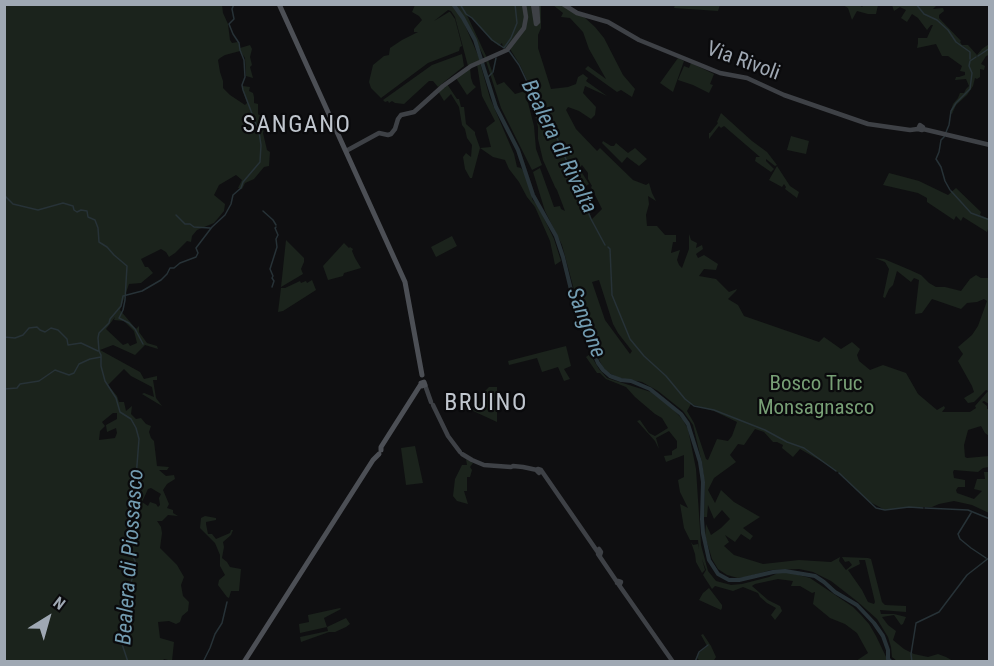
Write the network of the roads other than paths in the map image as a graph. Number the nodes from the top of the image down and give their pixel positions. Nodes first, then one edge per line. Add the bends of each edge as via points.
1 (279, 4) edge
2 (524, 4) edge
3 (533, 4) edge
4 (537, 4) edge
5 (563, 4) edge
6 (990, 145) edge
7 (346, 151) junction
8 (423, 382) junction
9 (244, 662) edge
10 (673, 662) edge

1 - 7 main road
2 - 7 street via 524,28 508,50 478,63 447,83 413,113 403,114 391,134 379,134
3 - 4 street via 536,24
5 - 6 street, Via Rivoli via 720,74 754,81 867,124 920,129
7 - 8 main road via 405,282
8 - 9 main road
8 - 10 street via 450,441 462,453 487,465 537,471 547,480

